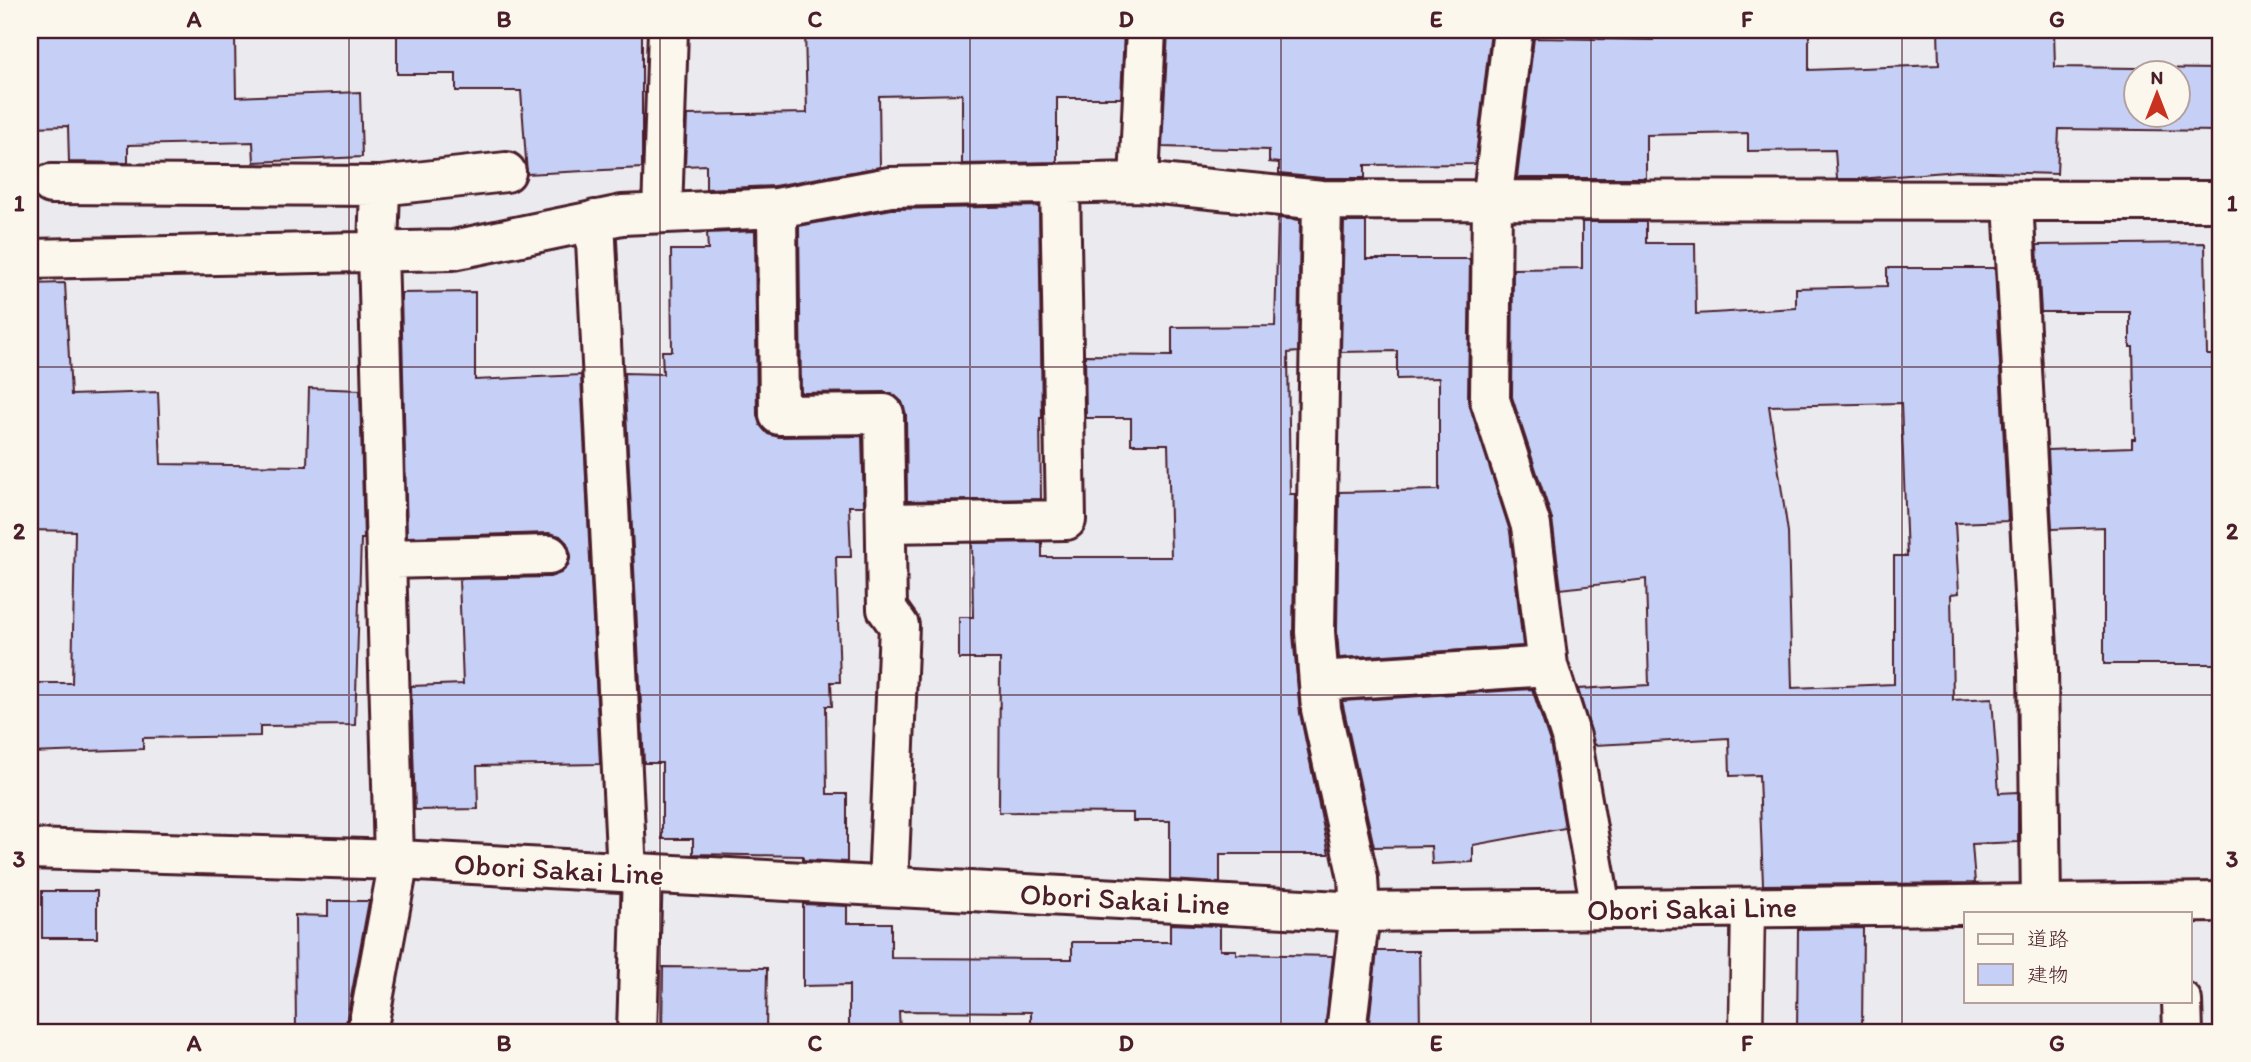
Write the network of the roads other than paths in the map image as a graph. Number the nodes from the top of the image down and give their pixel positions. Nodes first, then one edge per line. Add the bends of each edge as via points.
1 (668, 30) edge
2 (1146, 30) edge
3 (1513, 30) edge
4 (506, 172) dead end
5 (1139, 182) junction
6 (51, 184) dead end
7 (1060, 184) junction
8 (380, 186) junction
9 (1322, 200) junction
10 (2013, 201) junction
11 (2221, 201) edge
12 (1492, 202) junction
13 (777, 208) junction
14 (662, 213) junction
15 (595, 220) junction
16 (378, 251) junction
17 (30, 259) edge
18 (886, 523) junction
19 (549, 555) dead end
20 (386, 559) junction
21 (1548, 666) junction
22 (1319, 681) junction
23 (30, 849) edge
24 (396, 860) junction
25 (634, 873) junction
26 (888, 886) junction
27 (2221, 902) edge
28 (2041, 903) junction
29 (1748, 907) junction
30 (2181, 908) edge
31 (1601, 909) junction
32 (1360, 912) junction
33 (2182, 1002) edge
34 (367, 1032) edge
35 (637, 1032) edge
36 (1346, 1032) edge
37 (1746, 1032) edge
38 (2183, 1032) edge

1 - 14 street
2 - 5 street
3 - 12 street
4 - 8 street
5 - 7 street
5 - 9 street
6 - 8 street
7 - 13 street via 890,187
7 - 18 street via 1066,520
8 - 16 street
9 - 12 street
9 - 22 street via 1315,632
10 - 11 street
10 - 12 street
10 - 28 street via 2038,668
12 - 21 street via 1490,400 1531,526
13 - 14 street
13 - 18 street via 779,415 884,414
14 - 15 street
15 - 16 street via 453,250
15 - 25 street
16 - 17 street
16 - 20 street
18 - 26 street via 887,609 899,626
19 - 20 street
20 - 24 street
21 - 22 street
21 - 31 street via 1571,737
22 - 32 street via 1358,878
23 - 24 street, Obori Sakai Line
24 - 25 street, Obori Sakai Line
24 - 34 street
25 - 26 street, Obori Sakai Line
25 - 35 street
26 - 32 street, Obori Sakai Line
27 - 30 street, Obori Sakai Line
28 - 29 street, Obori Sakai Line
28 - 30 street, Obori Sakai Line
29 - 31 street, Obori Sakai Line
29 - 37 lane
31 - 32 street, Obori Sakai Line
32 - 36 street
33 - 38 street

